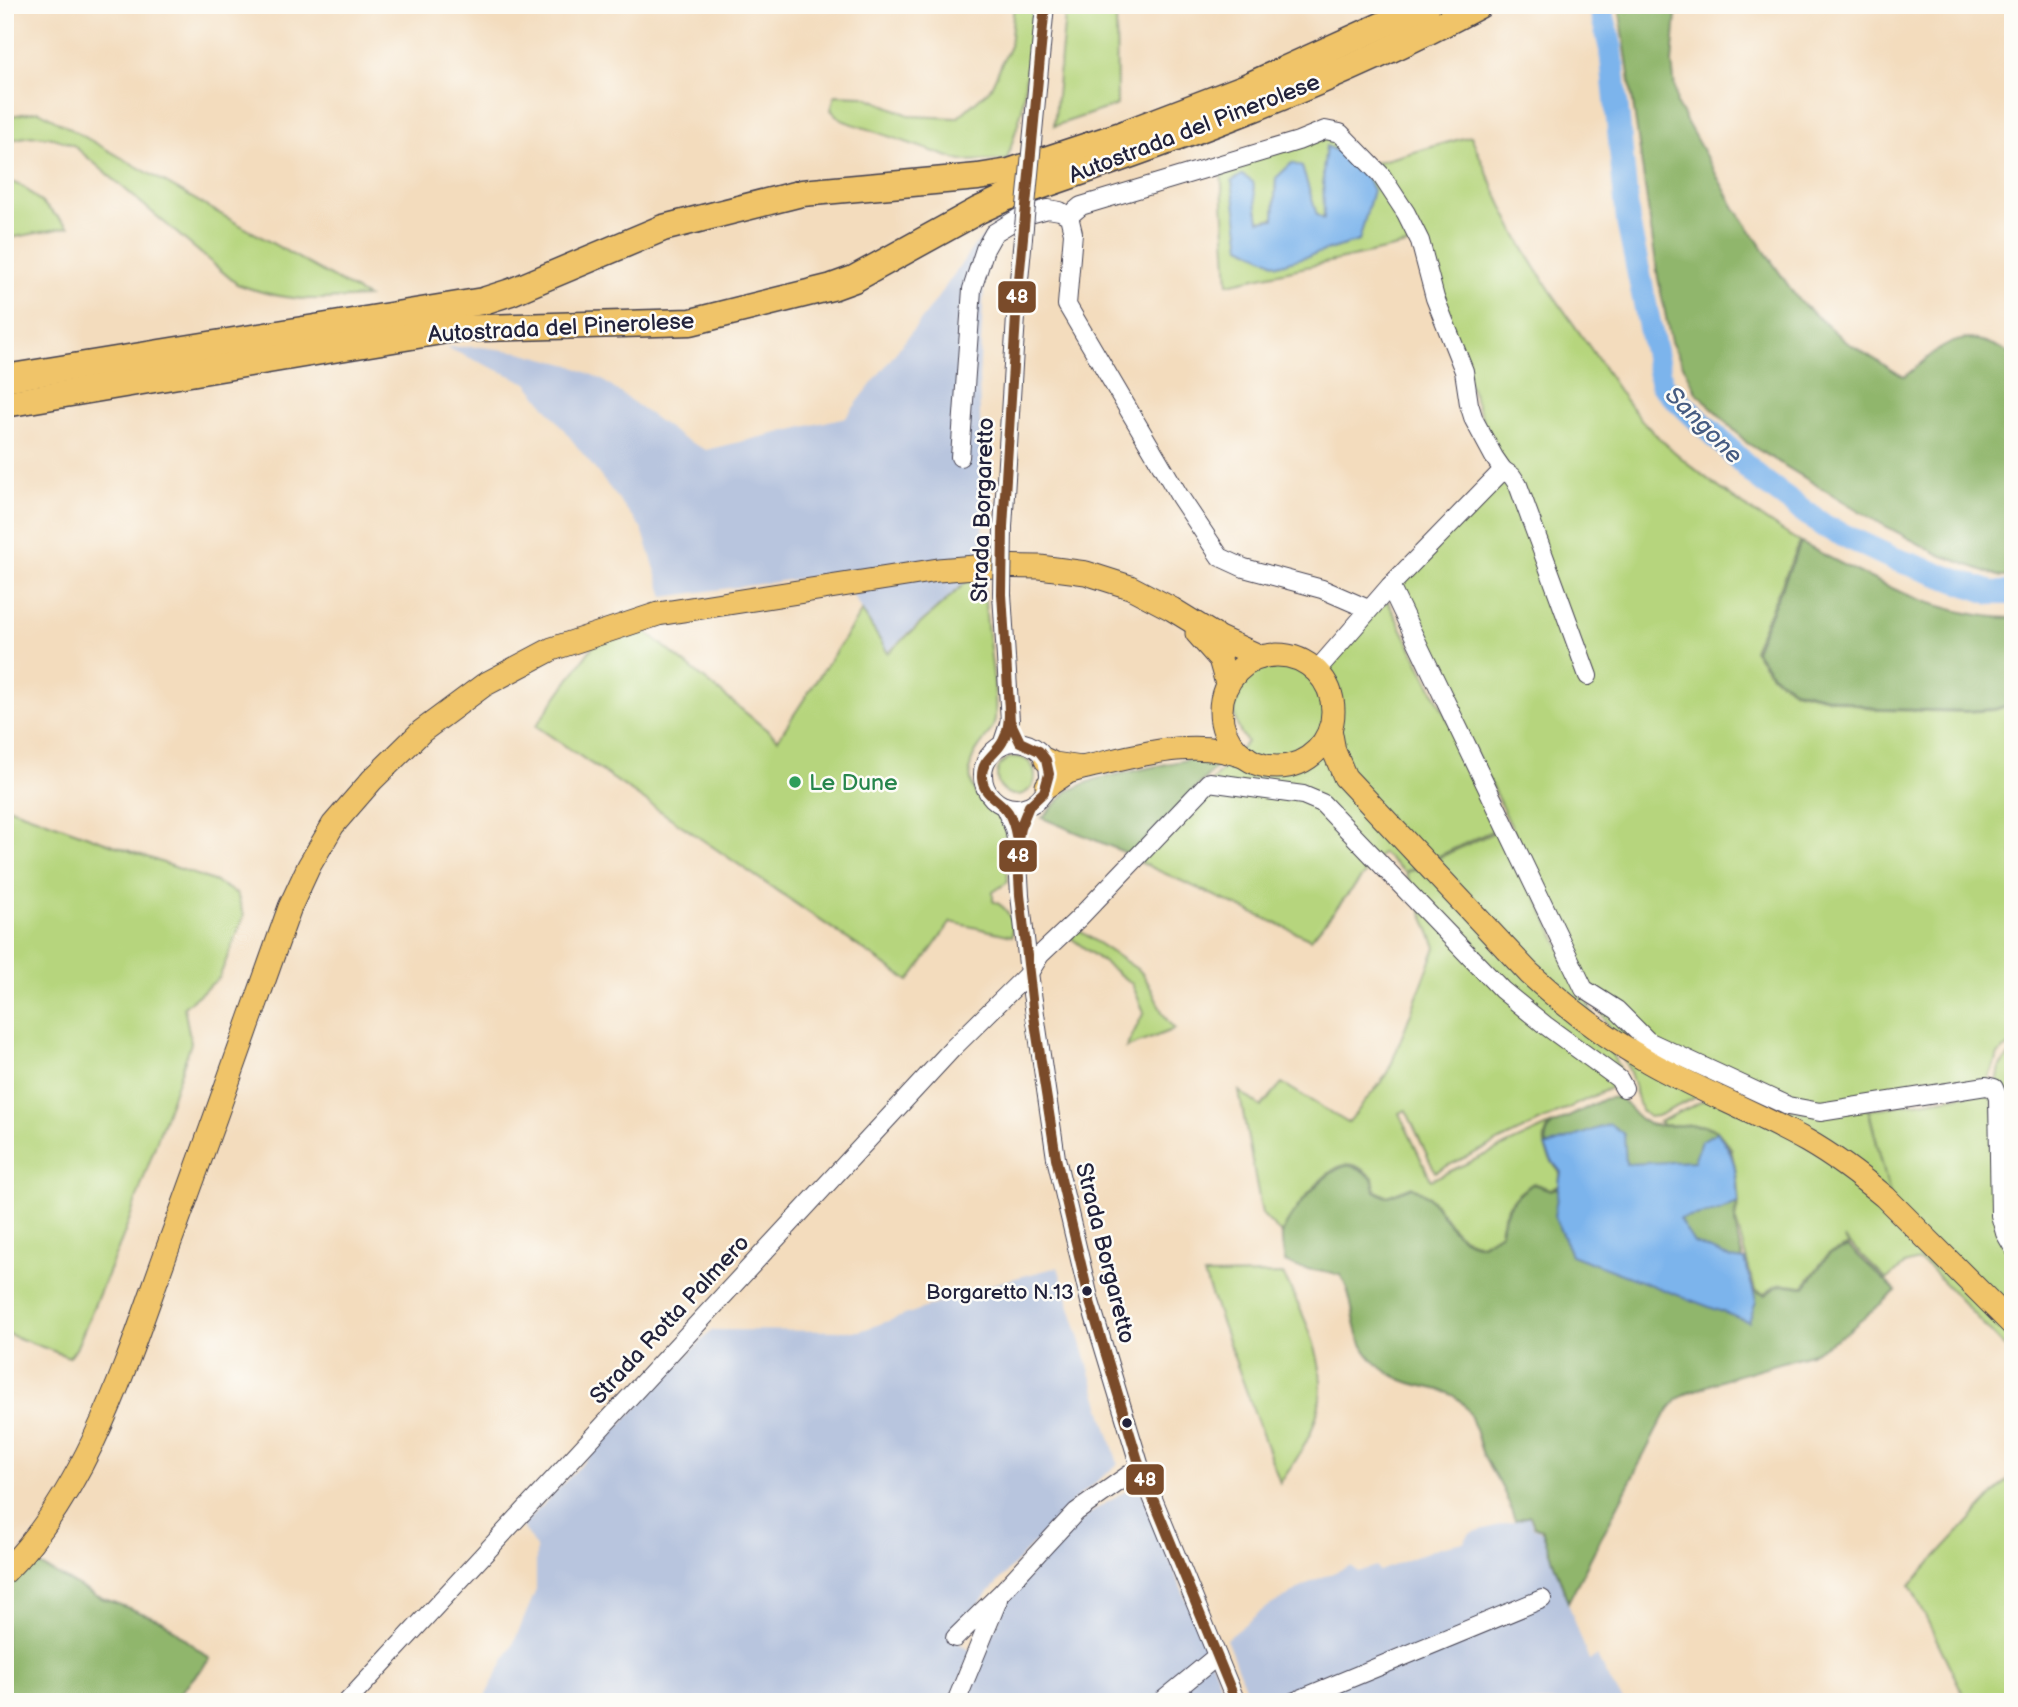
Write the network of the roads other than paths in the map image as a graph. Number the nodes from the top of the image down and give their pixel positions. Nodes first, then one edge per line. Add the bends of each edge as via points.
1 (1045, 5) edge
2 (1479, 5) edge
3 (1428, 14) edge
4 (1069, 216) junction
5 (5, 378) edge
6 (5, 404) edge
7 (960, 457) dead end
8 (1503, 470) junction
9 (1390, 586) junction
10 (1172, 608) junction
11 (1368, 609) junction
12 (1261, 657) junction
13 (1317, 671) junction
14 (1588, 676) dead end
15 (1227, 684) junction
16 (1221, 713) junction
17 (1330, 729) junction
18 (1011, 743) junction
19 (1181, 747) junction
20 (1248, 759) junction
21 (1046, 760) junction
22 (1289, 765) junction
23 (1082, 768) junction
24 (1345, 777) junction
25 (1047, 786) junction
26 (1004, 806) junction
27 (1029, 806) junction
28 (1017, 844) junction
29 (1029, 973) junction
30 (1624, 1088) dead end
31 (2013, 1247) edge
32 (2013, 1325) edge
33 (1140, 1467) junction
34 (5, 1572) edge
35 (1000, 1594) junction
36 (1542, 1599) dead end
37 (955, 1638) dead end
38 (1217, 1656) junction
39 (347, 1702) edge
40 (956, 1702) edge
41 (1161, 1702) edge
42 (1236, 1702) edge
43 (1293, 1702) edge

1 - 18 street, Strada Borgaretto, bridge via 1017,301 1003,527
2 - 3 highway, Autostrada del Pinerolese
3 - 5 highway, Autostrada del Pinerolese via 1121,135 1009,172 802,193 663,228 483,301
3 - 6 highway, Autostrada del Pinerolese via 1254,110 996,202 831,287 691,322 453,330
4 - 7 street via 1048,209 1022,216 993,233 985,248 972,289
4 - 8 street via 1081,206 1315,133 1340,132 1381,175 1416,232 1435,298 1464,371 1474,420
4 - 11 street via 1073,233 1067,305 1220,557
8 - 9 street
8 - 14 street via 1518,485
9 - 11 street
9 - 31 street via 1584,989 1617,1010 1648,1041 1788,1106 1820,1112 1994,1088 1998,1098 2000,1215
10 - 12 main road via 1219,638
10 - 15 main road via 1214,650
10 - 34 main road via 1119,583 1040,567 939,570 825,586 658,614 552,649 484,685 422,731 333,825 309,866 290,907 119,1383 80,1469 25,1553
11 - 13 street
12 - 13 main road via 1291,656
12 - 15 main road via 1236,672
13 - 17 main road via 1332,698
15 - 16 main road
16 - 19 main road via 1205,732
16 - 20 main road via 1226,734
17 - 22 main road via 1310,756
17 - 24 main road
18 - 21 street via 1032,746
18 - 26 street via 988,756 982,777 988,794
19 - 20 main road via 1216,748
19 - 23 main road
20 - 22 main road
21 - 23 main road
21 - 25 street
22 - 24 main road via 1310,764
23 - 25 main road
24 - 32 main road via 1529,973 1568,1007 1648,1061 1780,1126 1837,1160 1885,1197
25 - 27 street
26 - 27 street
26 - 28 street, Strada Borgaretto
27 - 28 street, Strada Borgaretto
28 - 29 street, Strada Borgaretto
29 - 30 street, Strada Rotta Palmero via 1040,955 1209,782 1303,795 1331,811 1502,990 1619,1079
29 - 33 street, Strada Borgaretto via 1059,1171 1090,1302
29 - 39 street, Strada Rotta Palmero via 953,1048
33 - 35 street via 1076,1512
33 - 38 street, Strada Borgaretto
35 - 37 street
35 - 40 street
36 - 43 street
38 - 41 street
38 - 42 street, Strada Borgaretto

